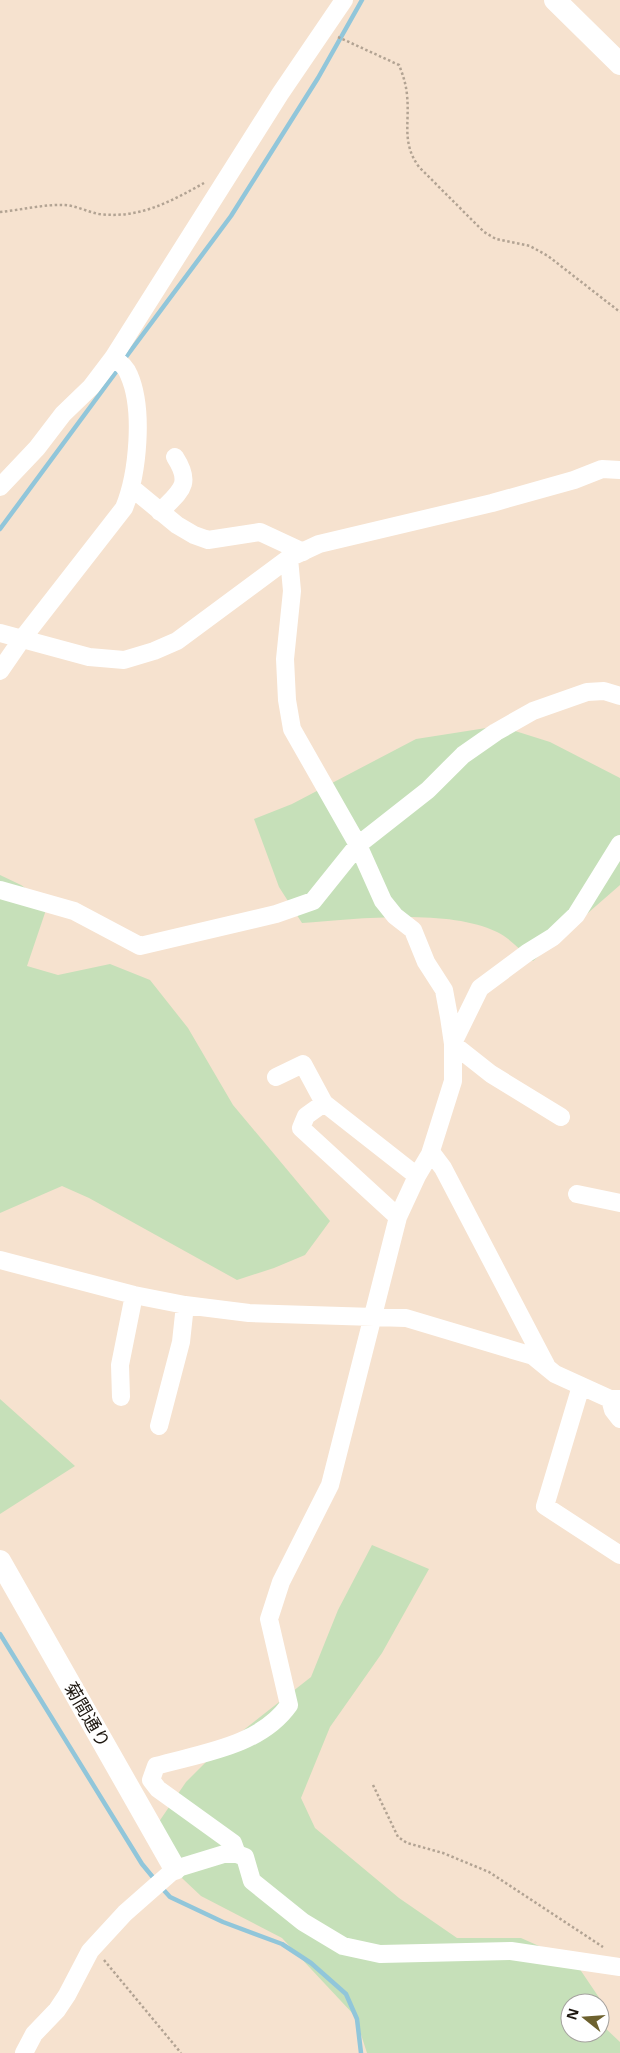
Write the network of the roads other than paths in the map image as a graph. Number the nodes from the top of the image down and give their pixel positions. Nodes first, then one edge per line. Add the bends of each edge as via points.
1 (344, 0) edge
2 (555, 0) edge
3 (620, 64) edge
4 (113, 358) junction
5 (175, 457) dead end
6 (620, 470) edge
7 (0, 487) edge
8 (132, 488) junction
9 (160, 512) junction
10 (296, 555) junction
11 (0, 633) edge
12 (22, 638) junction
13 (0, 671) edge
14 (620, 696) edge
15 (620, 844) edge
16 (358, 845) junction
17 (0, 890) edge
18 (453, 1044) junction
19 (276, 1077) dead end
20 (324, 1102) junction
21 (561, 1117) dead end
22 (431, 1152) junction
23 (417, 1176) junction
24 (577, 1194) dead end
25 (620, 1203) edge
26 (398, 1217) junction
27 (0, 1260) edge
28 (134, 1295) junction
29 (185, 1305) junction
30 (371, 1316) junction
31 (547, 1368) junction
32 (581, 1386) junction
33 (121, 1397) dead end
34 (615, 1399) edge
35 (620, 1419) edge
36 (159, 1426) dead end
37 (620, 1555) edge
38 (0, 1561) edge
39 (6, 1585) edge
40 (237, 1854) junction
41 (174, 1870) junction
42 (620, 1967) edge
43 (24, 2053) edge

1 - 4 street
2 - 3 street
4 - 7 street via 91,387 63,414 37,448
4 - 8 street via 129,374 135,394 137,425
5 - 9 street via 184,471 184,483
6 - 10 street via 602,469 501,500 352,534
8 - 9 street
8 - 12 street via 124,508
9 - 10 street via 176,525 208,540 260,532
10 - 12 street via 177,642 154,651 124,660 89,658
10 - 16 street via 285,659 292,729
11 - 12 street
12 - 13 street
14 - 16 street via 604,691 587,692 526,715 496,732
15 - 18 street via 576,915 553,938 480,988
16 - 17 street via 313,901 276,914 140,946 74,911
16 - 18 street via 383,901 413,930 426,962 444,990
18 - 21 street via 491,1074
18 - 22 street via 453,1081
19 - 20 street via 303,1064
20 - 23 street
20 - 26 street via 306,1116 301,1128
22 - 23 street
22 - 31 street
23 - 26 street
24 - 25 street
26 - 30 street
27 - 28 street
28 - 29 street
28 - 33 street via 120,1365
29 - 30 street via 249,1313
29 - 36 street via 181,1342
30 - 31 street via 416,1321 533,1356
30 - 40 street via 330,1484 281,1582 269,1619 289,1705 279,1720 252,1737 156,1766 152,1780 158,1789 232,1843
31 - 32 street
32 - 34 street
32 - 37 street via 545,1506
34 - 35 street via 613,1410
38 - 39 street, 菊間通り
39 - 41 street, 菊間通り
40 - 41 street via 224,1854
40 - 42 street via 245,1857 252,1881 303,1922 343,1946 380,1954 511,1951
41 - 43 street via 124,1913 93,1947 67,1995 34,2034

